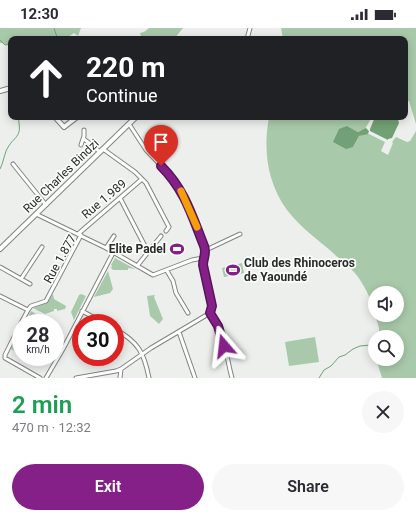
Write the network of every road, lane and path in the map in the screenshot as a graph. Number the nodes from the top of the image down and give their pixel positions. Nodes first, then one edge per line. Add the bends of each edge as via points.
1 (58, 120) edge
2 (73, 120) edge
3 (133, 120) edge
4 (129, 124) junction
5 (84, 130) dead end
6 (84, 139) junction
7 (81, 145) dead end
8 (102, 150) junction
9 (13, 164) dead end
10 (142, 179) junction
11 (120, 198) junction
12 (46, 205) junction
13 (36, 214) junction
14 (166, 231) dead end
15 (240, 234) dead end
16 (79, 235) junction
17 (114, 236) dead end
18 (161, 236) dead end
19 (2, 244) edge
20 (42, 247) dead end
21 (106, 248) junction
22 (0, 249) edge
23 (206, 250) junction
24 (148, 252) junction
25 (113, 253) junction
26 (203, 258) junction
27 (137, 266) junction
28 (0, 267) edge
29 (167, 271) junction
30 (21, 279) junction
31 (30, 284) dead end
32 (0, 296) edge
33 (28, 310) junction
34 (82, 311) junction
35 (188, 313) dead end
36 (210, 313) junction
37 (26, 314) edge
38 (88, 314) edge
39 (179, 332) junction
40 (124, 335) edge
41 (12, 341) edge
42 (142, 353) junction
43 (12, 362) edge
44 (19, 366) edge
45 (121, 369) junction
46 (40, 378) edge
47 (46, 378) edge
48 (76, 378) edge
49 (120, 378) edge
50 (149, 378) edge
51 (195, 378) edge
52 (232, 378) edge

1 - 2 street via 64,127
3 - 4 street, Rue Charles Bindzi
4 - 8 street, Rue Charles Bindzi
4 - 23 street via 146,150 180,189
5 - 6 street
6 - 7 street
6 - 8 street
8 - 10 street
8 - 12 street, Rue Charles Bindzi
9 - 12 street
10 - 11 street, Rue 1.989
10 - 14 street via 170,227
11 - 16 street, Rue 1.989
11 - 24 street
12 - 13 street, Rue Charles Bindzi
13 - 16 street, Rue 1.989
13 - 19 street, Rue Charles Bindzi
15 - 23 street
16 - 21 street, Rue 1.877
16 - 33 street, Rue 1.877 via 47,300 30,306
17 - 21 street
18 - 24 street
19 - 22 street, Rue Charles Bindzi
20 - 30 street
21 - 25 street, Rue 1.877
23 - 26 street
24 - 27 street
25 - 27 street, Rue 1.877
25 - 34 street
26 - 29 street, Rue 1.877
26 - 36 street via 212,306
27 - 29 street, Rue 1.877 via 153,275
28 - 30 street
29 - 35 street
30 - 31 street
32 - 33 street
33 - 37 street
34 - 38 street
34 - 47 street
36 - 39 street
36 - 52 street via 218,326
39 - 42 street
39 - 51 street
40 - 42 street via 137,345
41 - 43 street via 5,358
42 - 45 street
42 - 50 street
44 - 46 street
45 - 48 street
45 - 49 street

